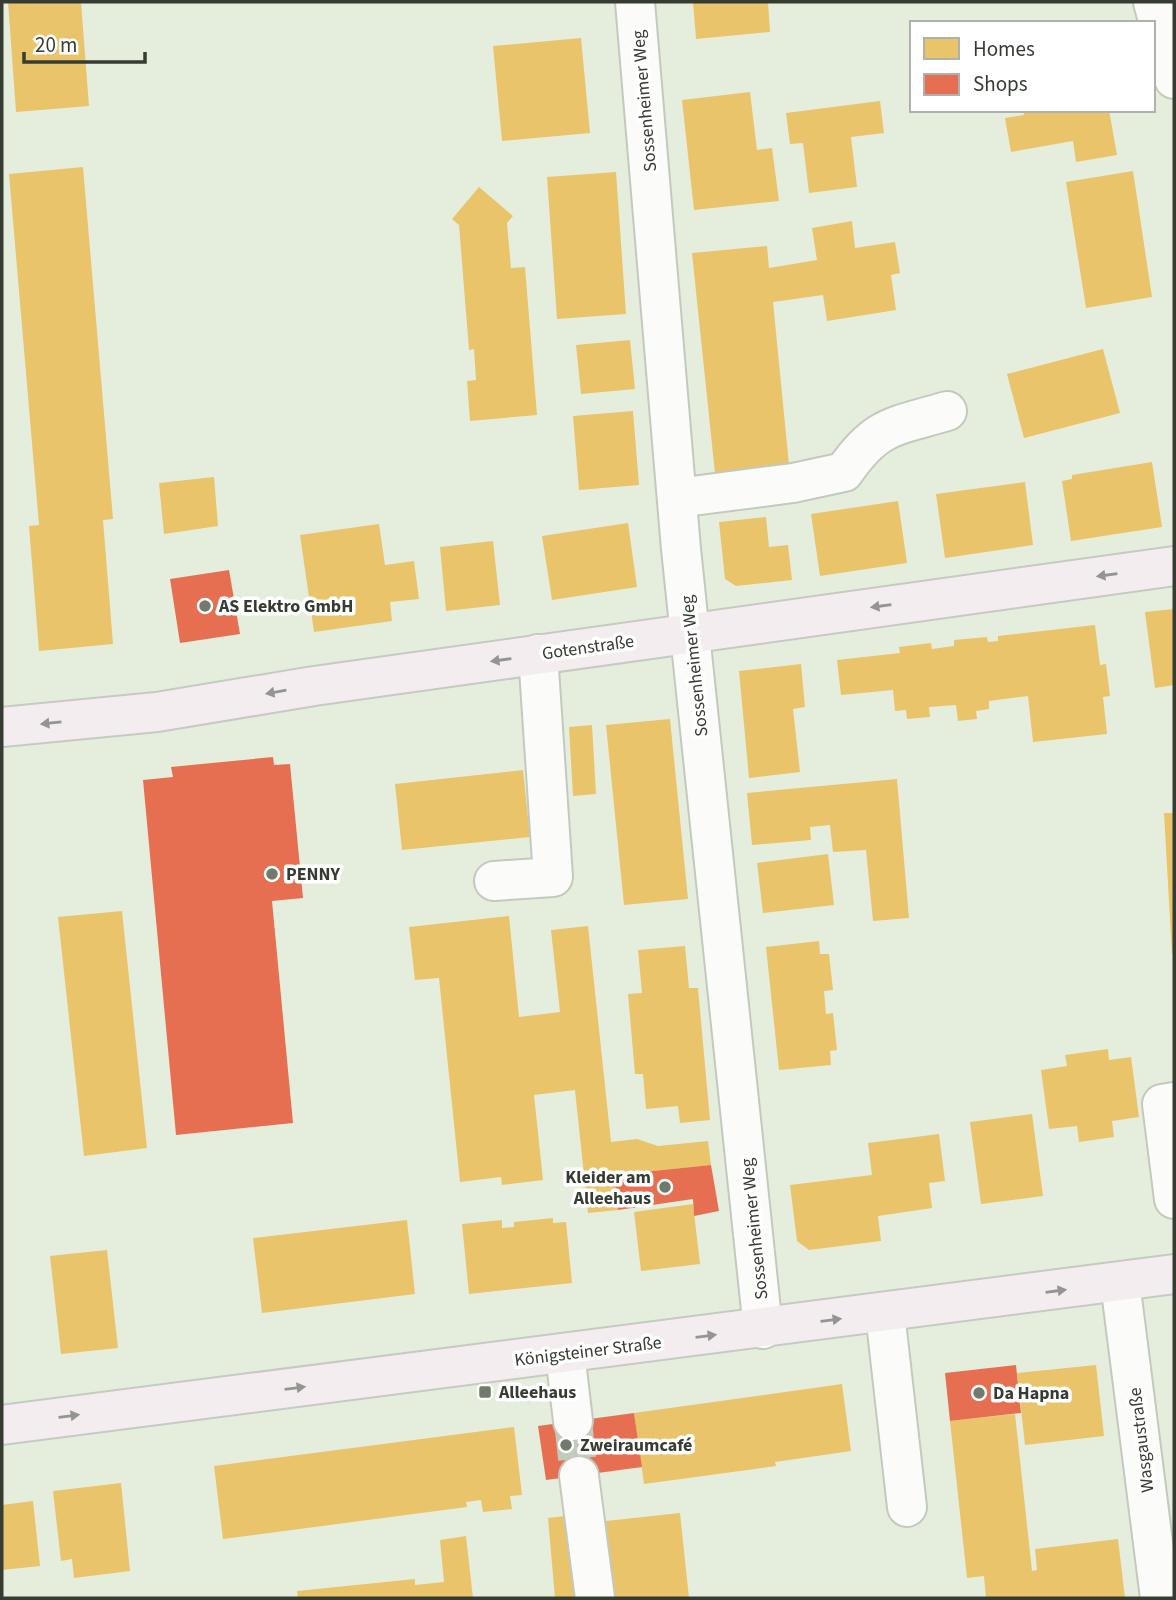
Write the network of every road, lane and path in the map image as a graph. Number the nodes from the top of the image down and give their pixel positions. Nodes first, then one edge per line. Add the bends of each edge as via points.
1 (635, 2) edge
2 (1153, 2) edge
3 (1174, 79) edge
4 (947, 411) dead end
5 (677, 498) junction
6 (1174, 566) edge
7 (690, 632) junction
8 (538, 654) junction
9 (2, 727) edge
10 (494, 881) dead end
11 (1174, 1102) edge
12 (1174, 1199) edge
13 (1174, 1275) edge
14 (1120, 1282) junction
15 (885, 1313) junction
16 (763, 1328) junction
17 (565, 1353) junction
18 (573, 1421) tunnel mouth
19 (2, 1425) edge
20 (579, 1476) tunnel mouth
21 (907, 1507) dead end
22 (595, 1598) edge
23 (1160, 1598) edge

1 - 5 street, Sossenheimer Weg
2 - 3 street
4 - 5 street via 883,430 856,453 844,472
5 - 7 street, Sossenheimer Weg
6 -> 7 main road, Gotenstraße
7 - 8 main road, Gotenstraße
7 - 16 street, Sossenheimer Weg
8 -> 9 main road, Gotenstraße via 158,712
8 - 10 street via 553,877
11 - 12 street via 1162,1104
13 - 14 main road, Königsteiner Straße
15 -> 14 main road, Königsteiner Straße
14 - 23 street, Wasgaustraße
16 -> 15 main road, Königsteiner Straße
15 - 21 street
17 -> 16 main road, Königsteiner Straße
17 - 18 street
19 -> 17 main road, Königsteiner Straße
20 - 22 street

